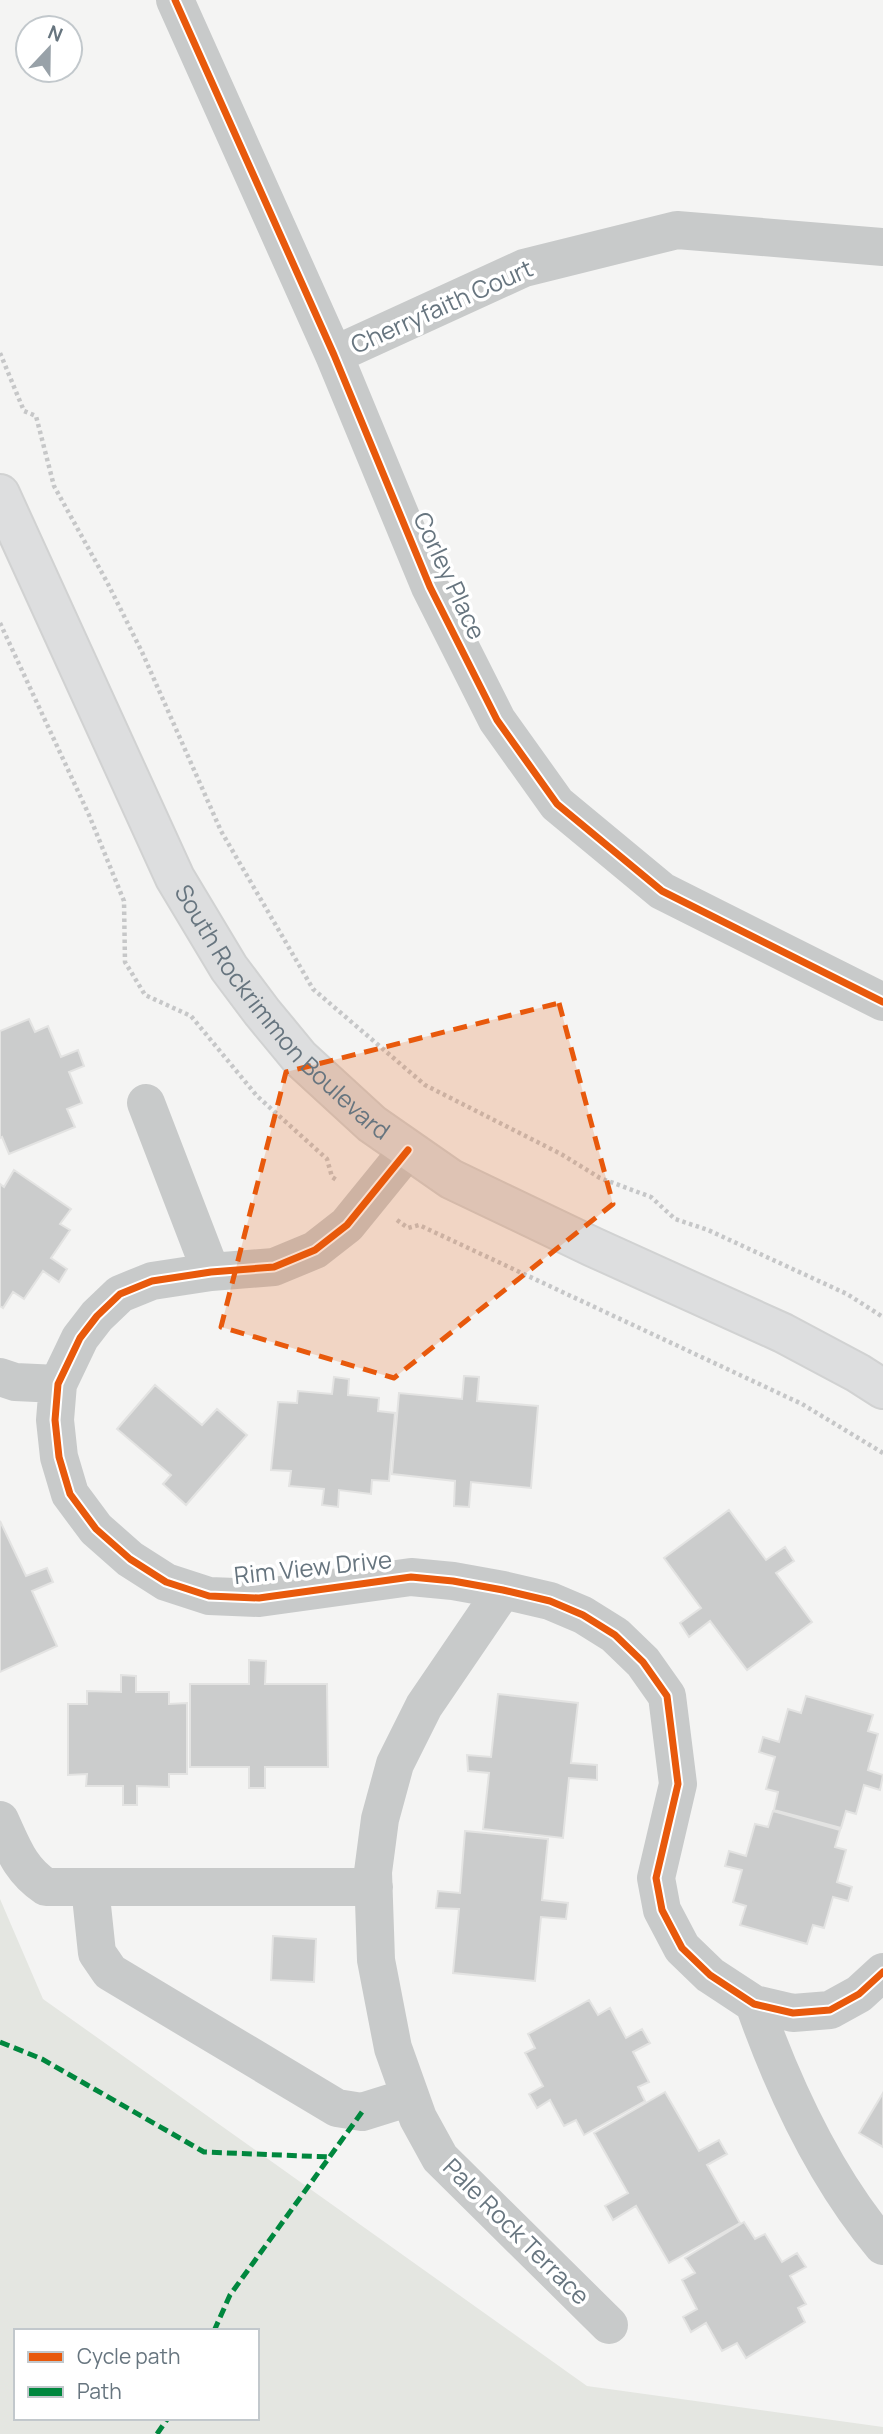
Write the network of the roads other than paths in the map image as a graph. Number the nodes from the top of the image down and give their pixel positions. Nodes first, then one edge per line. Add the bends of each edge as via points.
1 (175, 0) edge
2 (883, 247) edge
3 (334, 355) junction
4 (0, 494) edge
5 (883, 1002) edge
6 (146, 1103) dead end
7 (408, 1150) junction
8 (211, 1272) junction
9 (0, 1377) edge
10 (58, 1384) junction
11 (883, 1389) edge
12 (503, 1590) junction
13 (0, 1820) edge
14 (90, 1887) junction
15 (374, 1887) junction
16 (883, 1972) edge
17 (754, 2004) junction
18 (411, 2097) junction
19 (883, 2246) edge
20 (609, 2325) dead end

1 - 3 street, Corley Place
2 - 3 street, Cherryfaith Court via 677,230 524,268
3 - 5 street, Corley Place via 430,587 497,720 556,804 662,891
4 - 7 main road, South Rockrimmon Boulevard via 175,878 229,968 300,1058 372,1124
6 - 8 street
7 - 8 street, Rim View Drive via 347,1226 316,1250 274,1267
7 - 11 main road, South Rockrimmon Boulevard via 451,1179 783,1333
8 - 10 street, Rim View Drive via 152,1282 120,1294 80,1338
9 - 10 street
10 - 12 street, Rim View Drive via 59,1457 71,1494 96,1529 166,1582 209,1596 259,1598 411,1577
12 - 15 street, Pale Rock Terrace via 424,1706 395,1764 380,1819
12 - 17 street, Rim View Drive via 550,1601 615,1635 643,1661 667,1696 678,1784 656,1878 662,1910 682,1948 710,1975
13 - 14 street via 29,1876 46,1887
14 - 15 street
14 - 18 street via 97,1953 110,1972 337,2108 362,2112
15 - 18 street, Pale Rock Terrace via 376,1960 393,2048
16 - 17 street, Rim View Drive via 859,1994 830,2010 793,2013
17 - 19 street via 771,2051 830,2173
18 - 20 street, Pale Rock Terrace via 440,2158

